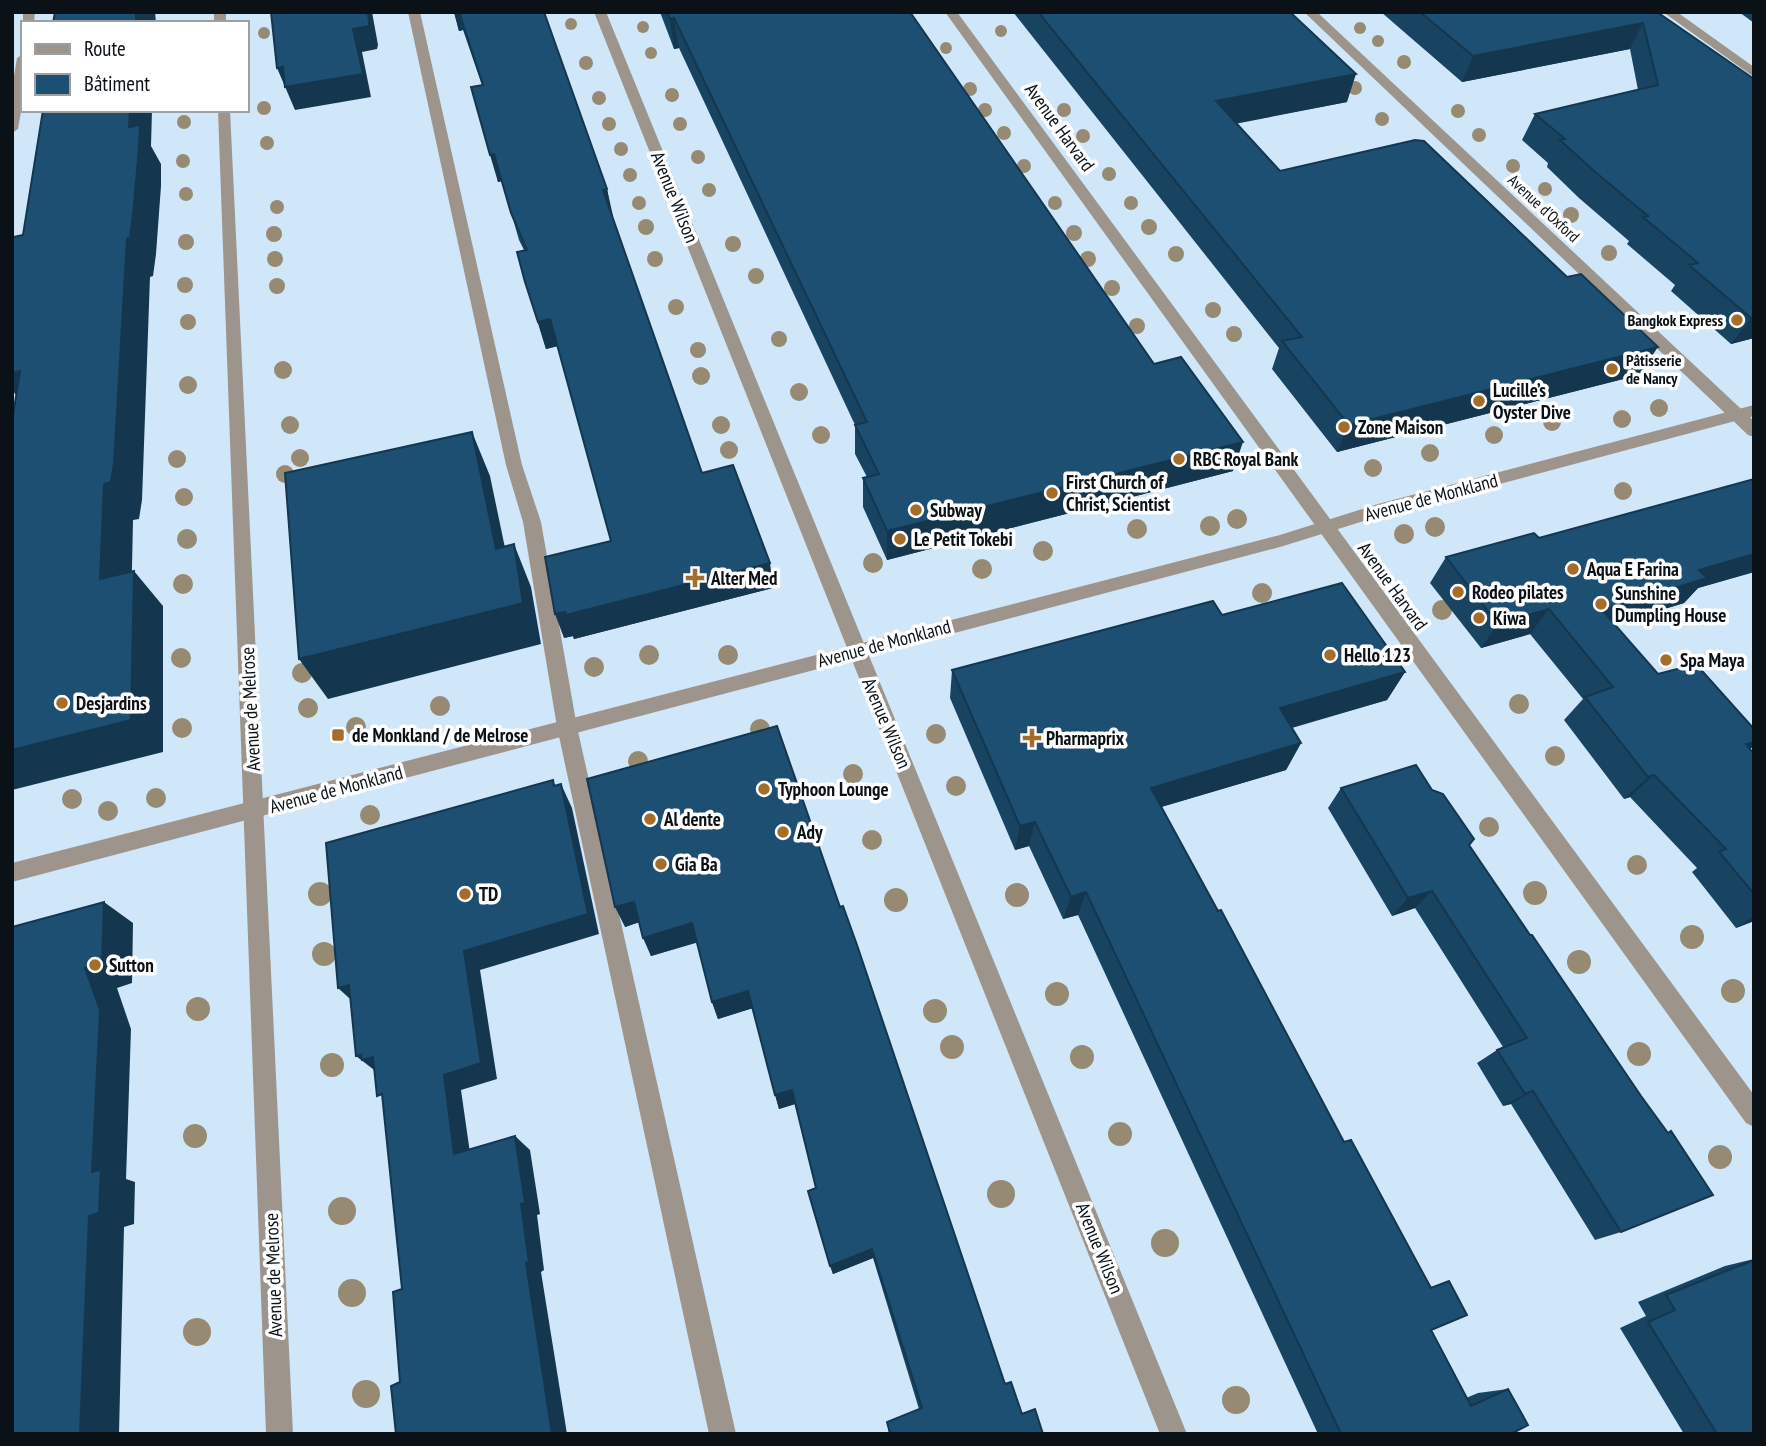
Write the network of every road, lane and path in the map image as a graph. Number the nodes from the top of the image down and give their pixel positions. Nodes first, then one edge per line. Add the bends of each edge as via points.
1 (414, 12) edge
2 (600, 12) edge
3 (951, 12) edge
4 (1310, 12) edge
5 (1669, 12) edge
6 (21, 71) edge
7 (1754, 73) edge
8 (224, 112) edge
9 (12, 129) edge
10 (1754, 410) edge
11 (1737, 415) junction
12 (1754, 431) edge
13 (1324, 528) junction
14 (857, 650) junction
15 (567, 727) junction
16 (255, 811) junction
17 (12, 873) edge
18 (1754, 1115) edge
19 (280, 1434) edge
20 (723, 1434) edge
21 (1174, 1434) edge

1 - 15 street via 514,465 532,522
2 - 14 street, Avenue Wilson
3 - 13 street, Avenue Harvard
4 - 11 street, Avenue d'Oxford
5 - 7 street
6 - 9 street
8 - 16 street, Avenue de Melrose
10 - 11 street, Avenue de Monkland
11 - 12 street, Avenue d'Oxford
11 - 13 street, Avenue de Monkland
13 - 14 street, Avenue de Monkland
13 - 18 street, Avenue Harvard
14 - 15 street, Avenue de Monkland
14 - 21 street, Avenue Wilson
15 - 16 street, Avenue de Monkland
15 - 20 street
16 - 17 street, Avenue de Monkland
16 - 19 street, Avenue de Melrose

